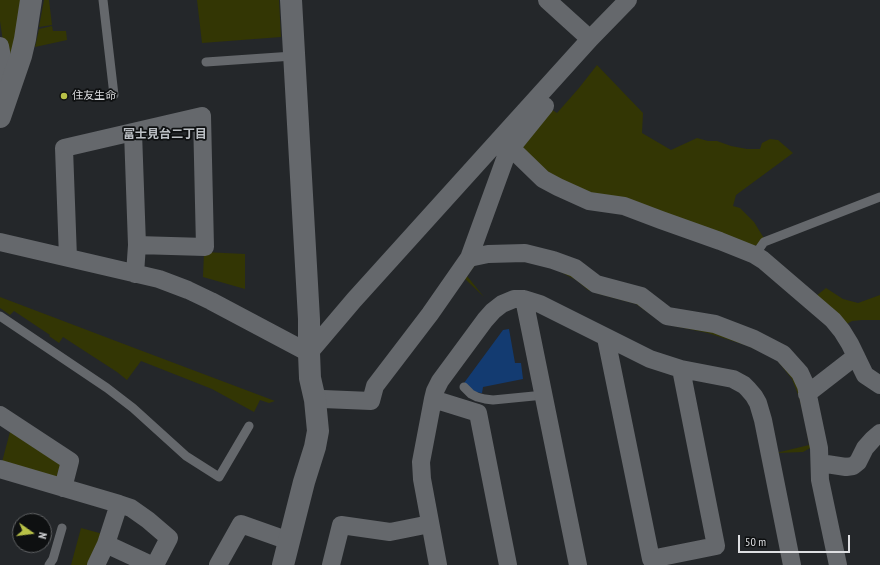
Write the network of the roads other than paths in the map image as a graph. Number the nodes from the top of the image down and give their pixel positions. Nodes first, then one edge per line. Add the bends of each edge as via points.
1 (31, 0) edge
2 (103, 0) edge
3 (290, 0) edge
4 (547, 0) edge
5 (628, 0) edge
6 (590, 39) junction
7 (0, 46) edge
8 (293, 56) junction
9 (206, 62) dead end
10 (8, 91) junction
11 (544, 91) junction
12 (114, 95) dead end
13 (0, 117) edge
14 (133, 132) junction
15 (511, 148) junction
16 (880, 197) edge
17 (0, 242) edge
18 (137, 245) junction
19 (755, 255) junction
20 (68, 258) junction
21 (469, 258) junction
22 (135, 274) junction
23 (524, 299) junction
24 (0, 316) edge
25 (606, 338) junction
26 (309, 353) junction
27 (856, 356) junction
28 (681, 369) junction
29 (880, 385) edge
30 (464, 387) dead end
31 (807, 394) junction
32 (544, 395) junction
33 (432, 399) junction
34 (315, 400) junction
35 (0, 415) edge
36 (249, 426) dead end
37 (880, 433) edge
38 (820, 463) junction
39 (0, 469) edge
40 (63, 488) junction
41 (119, 504) junction
42 (430, 524) junction
43 (62, 528) dead end
44 (289, 542) junction
45 (106, 544) junction
46 (49, 565) edge
47 (96, 565) edge
48 (151, 565) edge
49 (155, 565) edge
50 (218, 565) edge
51 (283, 565) edge
52 (331, 565) edge
53 (438, 565) edge
54 (508, 565) edge
55 (578, 565) edge
56 (792, 565) edge
57 (838, 565) edge

1 - 10 street via 21,56
2 - 12 lane
3 - 8 street
4 - 6 street
5 - 6 street
6 - 11 street
7 - 10 street
8 - 9 lane
8 - 26 street
10 - 13 street
11 - 15 street via 551,98
11 - 26 street
14 - 18 street
14 - 18 street via 202,116 205,247
14 - 20 street via 64,148
15 - 19 street via 543,179 589,201 624,206
15 - 21 street
16 - 19 lane via 764,242
17 - 20 street
18 - 22 street
19 - 27 street via 833,320
20 - 22 street
21 - 31 street via 488,254 525,253 553,260 575,268 596,284 641,296 666,316 715,324 754,339 783,354 800,373
21 - 34 street via 375,386 371,401
22 - 26 street via 188,290
23 - 25 street via 540,304
23 - 32 street
23 - 33 street via 514,299 493,311 440,381
24 - 36 lane via 107,388 186,456 219,477
25 - 28 street via 650,359
25 - 28 street via 651,559 716,546
26 - 34 street via 310,378
27 - 29 street via 865,375
27 - 31 street
28 - 56 street via 733,379 744,385 758,403
30 - 32 lane via 477,397 493,400
31 - 38 street
32 - 55 street
33 - 42 street via 421,462
33 - 54 street via 478,413
34 - 44 street via 317,438
35 - 40 street via 70,461
37 - 38 street via 865,448 853,466 846,468
38 - 57 street via 820,480
39 - 40 street
40 - 41 street
41 - 45 street
41 - 49 street via 132,508 169,538
42 - 52 street via 390,532 341,525
42 - 53 street
43 - 46 lane
44 - 50 street via 241,524
44 - 51 street
45 - 47 street
45 - 48 street

